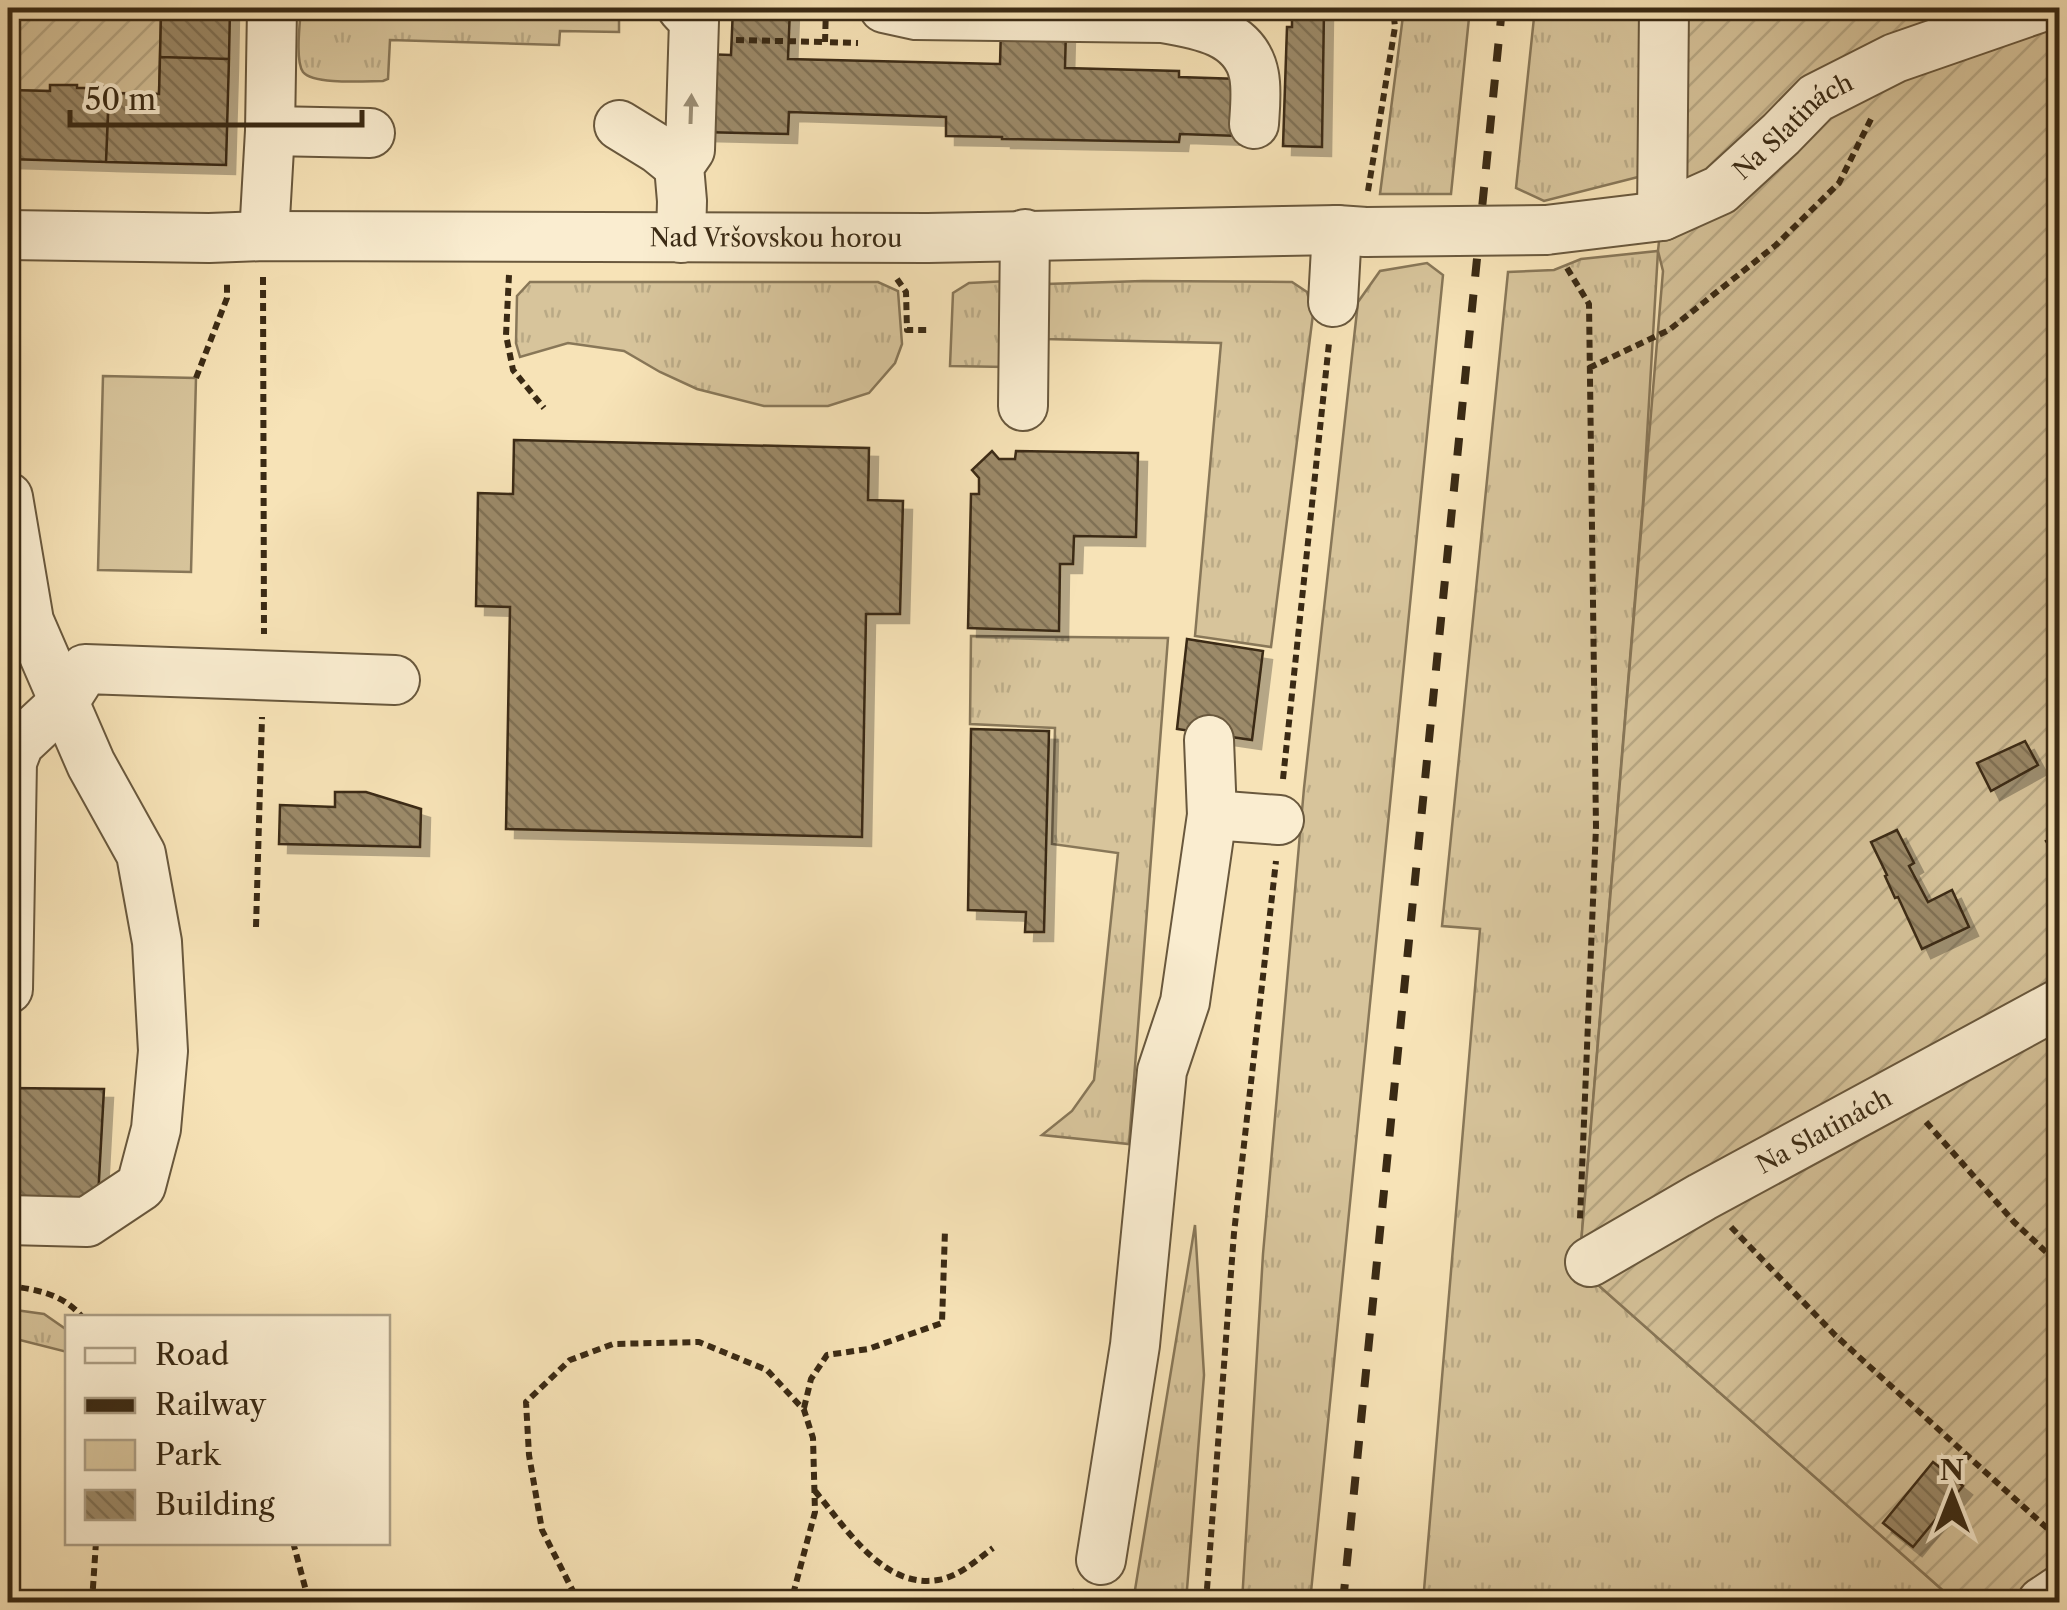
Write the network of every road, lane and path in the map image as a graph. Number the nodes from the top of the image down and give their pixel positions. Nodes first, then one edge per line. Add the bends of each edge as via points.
1 (272, 8) edge
2 (665, 8) edge
3 (682, 8) edge
4 (884, 8) edge
5 (1393, 8) edge
6 (1664, 8) edge
7 (2039, 8) edge
8 (1049, 12) edge
9 (1164, 13) edge
10 (732, 40) dead end
11 (825, 42) dead end
12 (1872, 117) dead end
13 (1254, 124) dead end
14 (270, 131) junction
15 (370, 133) dead end
16 (652, 147) junction
17 (1662, 216) junction
18 (1546, 230) junction
19 (1352, 231) junction
20 (1025, 234) junction
21 (8, 235) edge
22 (264, 236) junction
23 (680, 238) junction
24 (228, 273) dead end
25 (508, 274) dead end
26 (1333, 302) joint
27 (1590, 368) junction
28 (196, 378) dead end
29 (1023, 406) dead end
30 (544, 408) dead end
31 (8, 496) edge
32 (264, 675) junction
33 (395, 680) dead end
34 (64, 702) junction
35 (1209, 740) dead end
36 (1212, 815) junction
37 (1278, 820) junction
38 (256, 927) dead end
39 (8, 990) edge
40 (2060, 1003) edge
41 (1898, 1091) junction
42 (1702, 1197) junction
43 (8, 1220) edge
44 (945, 1230) dead end
45 (1590, 1262) joint
46 (2060, 1265) edge
47 (8, 1286) edge
48 (79, 1315) edge
49 (804, 1410) junction
50 (814, 1490) junction
51 (2060, 1540) edge
52 (96, 1545) edge
53 (294, 1545) edge
54 (993, 1548) dead end
55 (1101, 1560) dead end
56 (2060, 1590) edge
57 (92, 1602) edge
58 (309, 1602) edge
59 (583, 1602) edge
60 (791, 1602) edge
61 (1206, 1602) edge
62 (2042, 1602) edge

1 - 14 street
2 - 16 street
16 -> 3 street via 690,150 694,21
4 - 8 street via 916,15
5 - 19 path via 1396,27 1366,203
6 - 17 street
7 - 17 street, Na Slatinách via 1896,58 1816,98 1720,190
8 - 9 street
9 - 13 street via 1229,36 1255,78
10 - 11 path
12 - 27 path via 1840,183 1776,245 1669,330
14 - 15 street
14 - 22 street
16 - 23 street via 682,200
17 - 18 street, Na Slatinách
18 - 19 street, Nad Vršovskou horou, bridge
18 - 27 path via 1589,304
19 - 20 street, Nad Vršovskou horou
19 - 26 street
20 - 23 street, Nad Vršovskou horou
20 - 29 street
21 - 22 street, Nad Vršovskou horou
22 - 23 street, Nad Vršovskou horou
22 - 32 path
24 - 28 path via 227,298
25 - 30 path via 506,335 513,370
26 - 37 path
27 - 45 path via 1596,827 1579,1268
31 - 34 street via 29,621
32 - 33 street
32 - 34 street via 84,669
32 - 38 path
34 - 39 street via 19,744 12,762
34 - 43 street via 141,854 157,942 163,1050 156,1129 141,1186 88,1222
35 - 36 street
36 - 37 street
36 - 55 street via 1185,1002 1162,1070 1134,1345
37 - 61 path via 1234,1233
40 - 41 street, Na Slatinách
41 - 42 street, Na Slatinách
41 - 46 path
42 - 45 street, Na Slatinách
42 - 51 path via 1835,1335
44 - 49 path via 942,1324 828,1355 811,1378
47 - 48 path via 54,1294
49 - 50 path via 813,1438
49 - 59 path via 766,1370 699,1342 612,1344 570,1360 526,1402 542,1530
50 - 54 path via 881,1566 909,1580 940,1580
50 - 60 path via 815,1512
52 - 57 path
53 - 58 path
56 - 62 street

